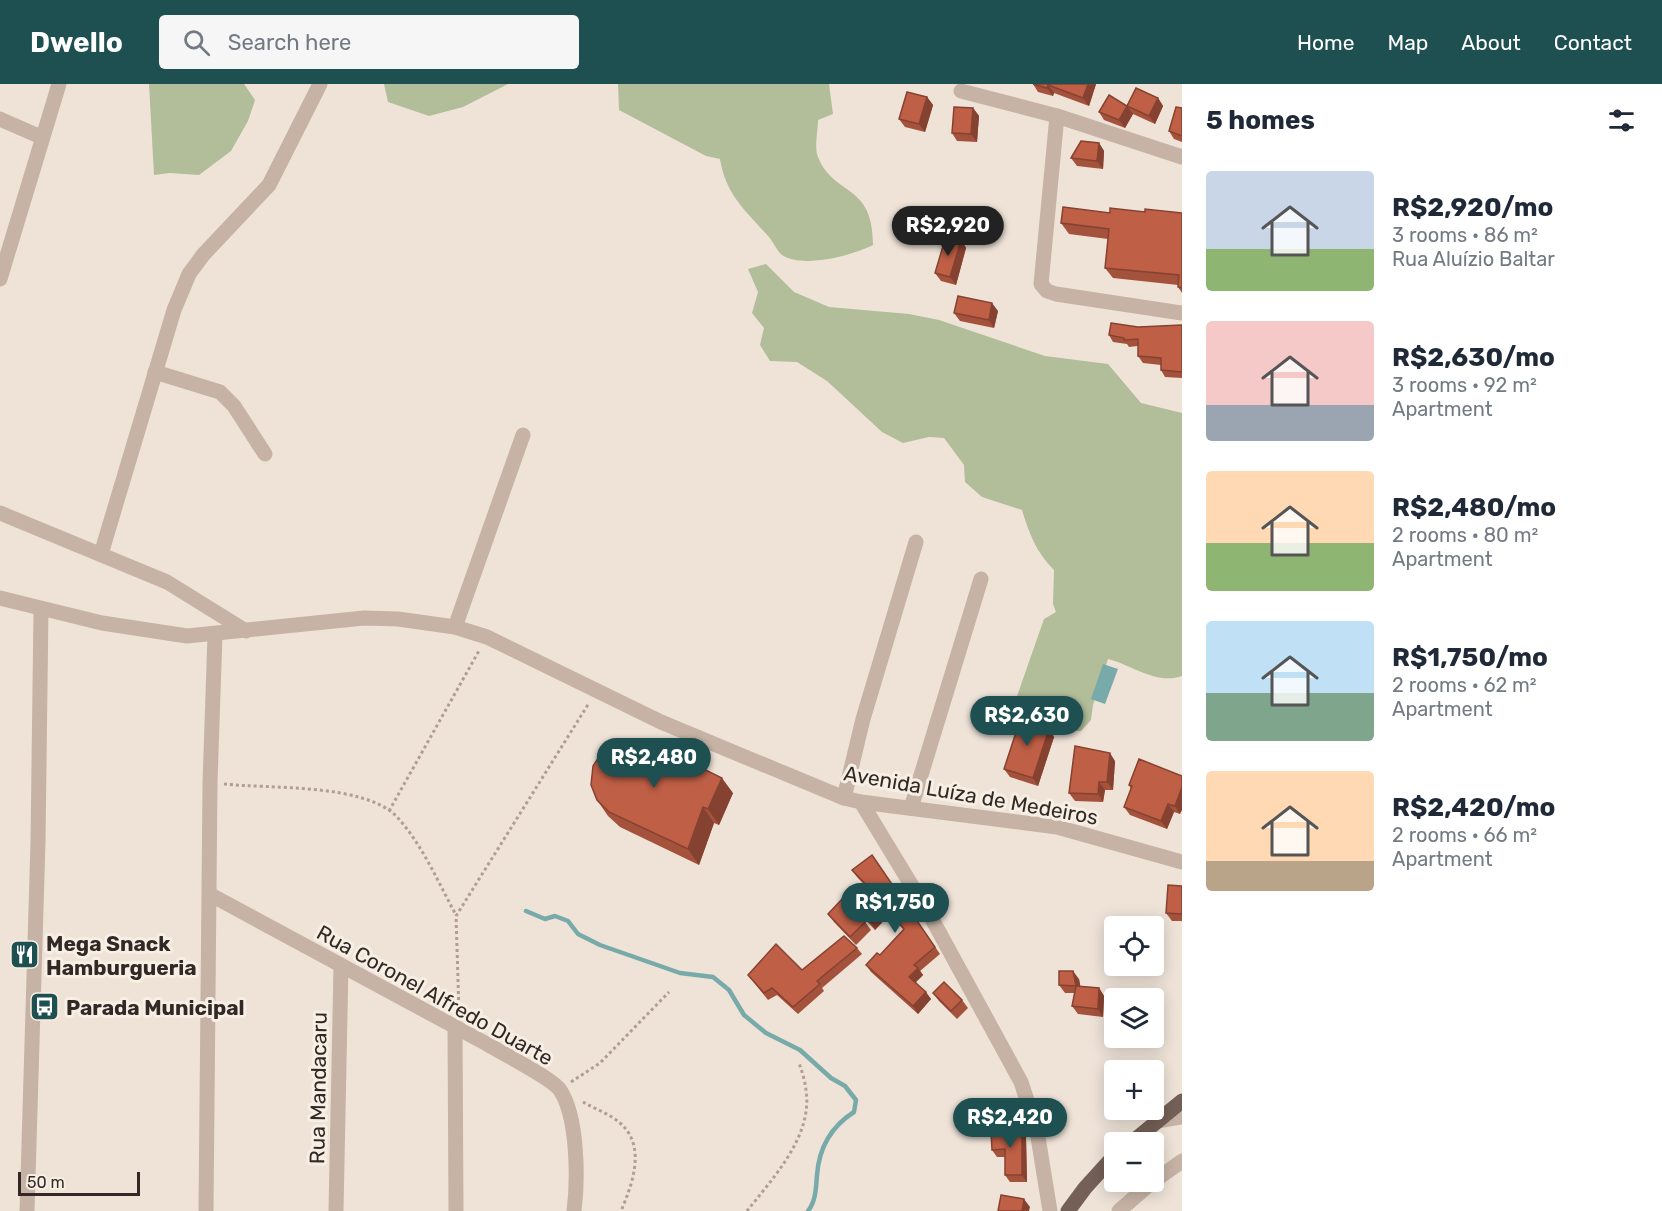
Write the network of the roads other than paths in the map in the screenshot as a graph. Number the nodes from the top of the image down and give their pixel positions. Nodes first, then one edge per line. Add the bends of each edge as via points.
1 (59, 84) edge
2 (320, 84) edge
3 (962, 91) dead end
4 (1057, 116) junction
5 (0, 119) edge
6 (41, 137) junction
7 (1182, 157) edge
8 (0, 279) edge
9 (1182, 313) edge
10 (155, 372) junction
11 (523, 435) dead end
12 (265, 454) dead end
13 (0, 513) edge
14 (916, 542) dead end
15 (101, 554) junction
16 (981, 579) dead end
17 (0, 597) edge
18 (41, 610) junction
19 (455, 627) junction
20 (246, 631) junction
21 (215, 635) junction
22 (844, 798) junction
23 (861, 802) junction
24 (911, 808) junction
25 (1182, 862) edge
26 (211, 896) junction
27 (341, 966) junction
28 (457, 1028) junction
29 (1182, 1101) edge
30 (1182, 1117) edge
31 (1157, 1121) junction
32 (1144, 1132) edge
33 (1182, 1161) edge
34 (1104, 1167) edge
35 (1164, 1174) edge
36 (1141, 1192) edge
37 (27, 1211) edge
38 (206, 1211) edge
39 (336, 1211) edge
40 (456, 1211) edge
41 (574, 1211) edge
42 (1050, 1211) edge
43 (1068, 1211) edge
44 (1119, 1211) edge

1 - 6 street
2 - 10 street via 269,185 202,255 189,274
3 - 4 street
4 - 7 street
4 - 9 street via 1041,284 1056,294
5 - 6 street
6 - 8 street
10 - 12 street via 220,392 234,406
10 - 15 street
11 - 19 street
13 - 15 street
14 - 22 street via 863,719
15 - 20 street via 167,582
16 - 24 street
17 - 18 street, Avenida Luíza de Medeiros
18 - 21 street, Avenida Luíza de Medeiros via 155,633
18 - 37 street
19 - 20 street, Avenida Luíza de Medeiros via 364,618
19 - 22 street, Avenida Luíza de Medeiros via 487,637 691,736
20 - 21 street, Avenida Luíza de Medeiros
21 - 26 street
22 - 23 street, Avenida Luíza de Medeiros
23 - 24 street, Avenida Luíza de Medeiros
23 - 42 street via 932,920 1021,1082 1037,1131
24 - 25 street, Avenida Luíza de Medeiros via 1057,827
26 - 27 street, Rua Coronel Alfredo Duarte
26 - 38 street
27 - 28 street, Rua Coronel Alfredo Duarte
27 - 39 street, Rua Mandacaru
28 - 40 street
28 - 41 street, Rua Coronel Alfredo Duarte via 560,1089 576,1156
29 - 31 main road
30 - 31 street
31 - 32 main road
33 - 35 street
34 - 43 main road
36 - 44 street

